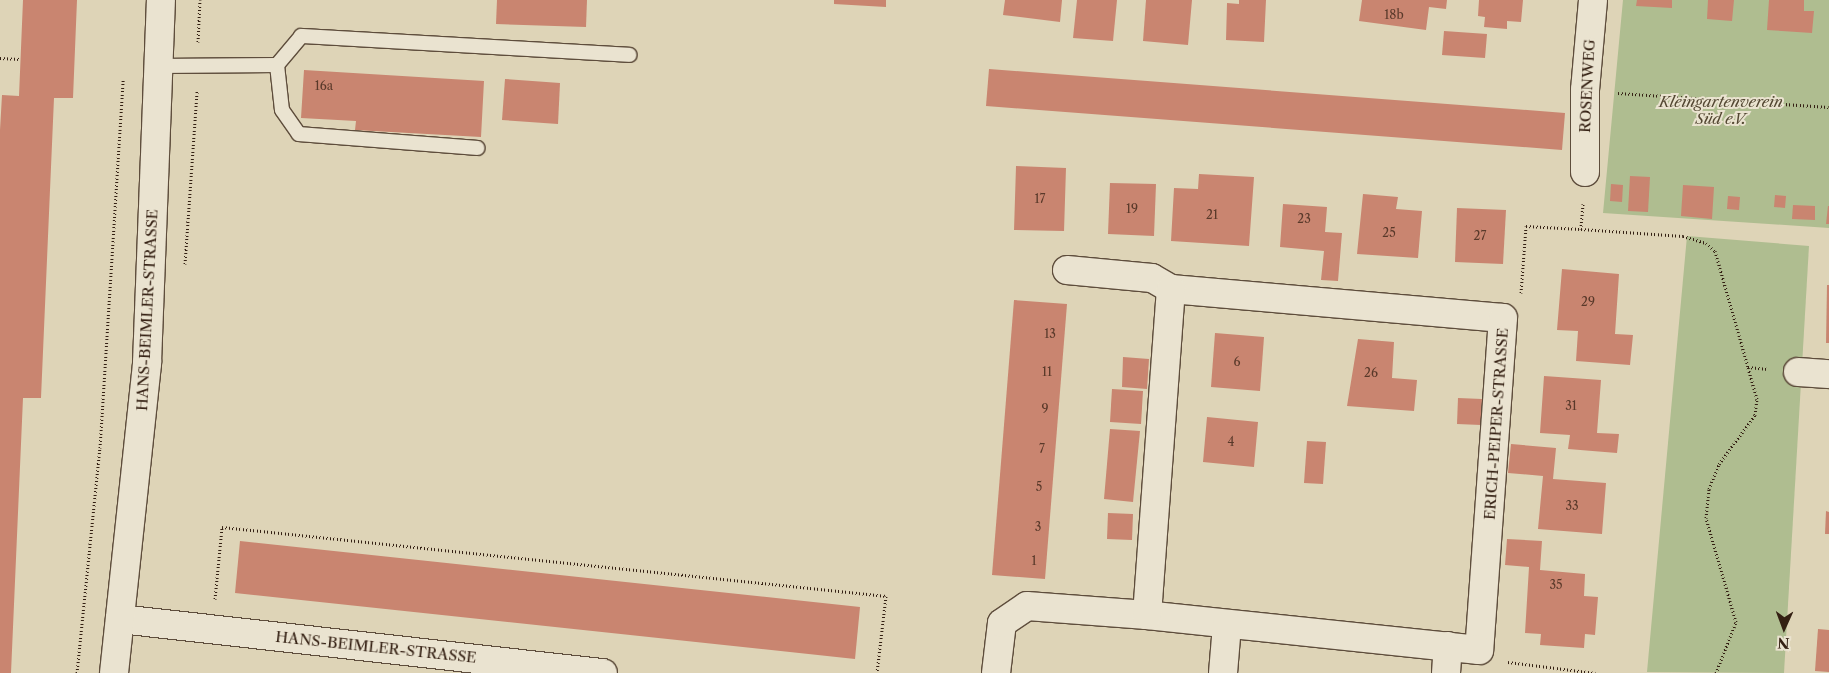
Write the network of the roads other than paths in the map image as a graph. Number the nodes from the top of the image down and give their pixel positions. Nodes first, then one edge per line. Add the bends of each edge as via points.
1 (161, 0) edge
2 (1593, 0) edge
3 (629, 55) dead end
4 (277, 65) junction
5 (158, 66) junction
6 (477, 148) dead end
7 (1585, 172) road end
8 (1067, 270) dead end
9 (1171, 289) junction
10 (1798, 372) road end
11 (1829, 374) edge
12 (1147, 615) junction
13 (120, 618) junction
14 (1227, 625) junction
15 (1448, 646) junction
16 (114, 673) edge
17 (603, 673) edge
18 (996, 673) edge
19 (1223, 673) edge
20 (1446, 673) edge

1 - 5 street, HANS-BEIMLER-STRASSE
2 - 7 street, ROSENWEG via 1585,90
3 - 4 lane via 301,36
4 - 5 lane
4 - 6 lane via 282,110 299,134
5 - 13 street, HANS-BEIMLER-STRASSE via 147,363
8 - 9 street, ERICH-PEIPER-STRASSE via 1152,278
9 - 12 street
9 - 15 street, ERICH-PEIPER-STRASSE via 1503,318 1479,650
10 - 11 street
12 - 14 street
12 - 18 street via 1027,606 1002,623
13 - 16 street, HANS-BEIMLER-STRASSE
13 - 17 street, HANS-BEIMLER-STRASSE
14 - 15 street
14 - 19 street
15 - 20 street

